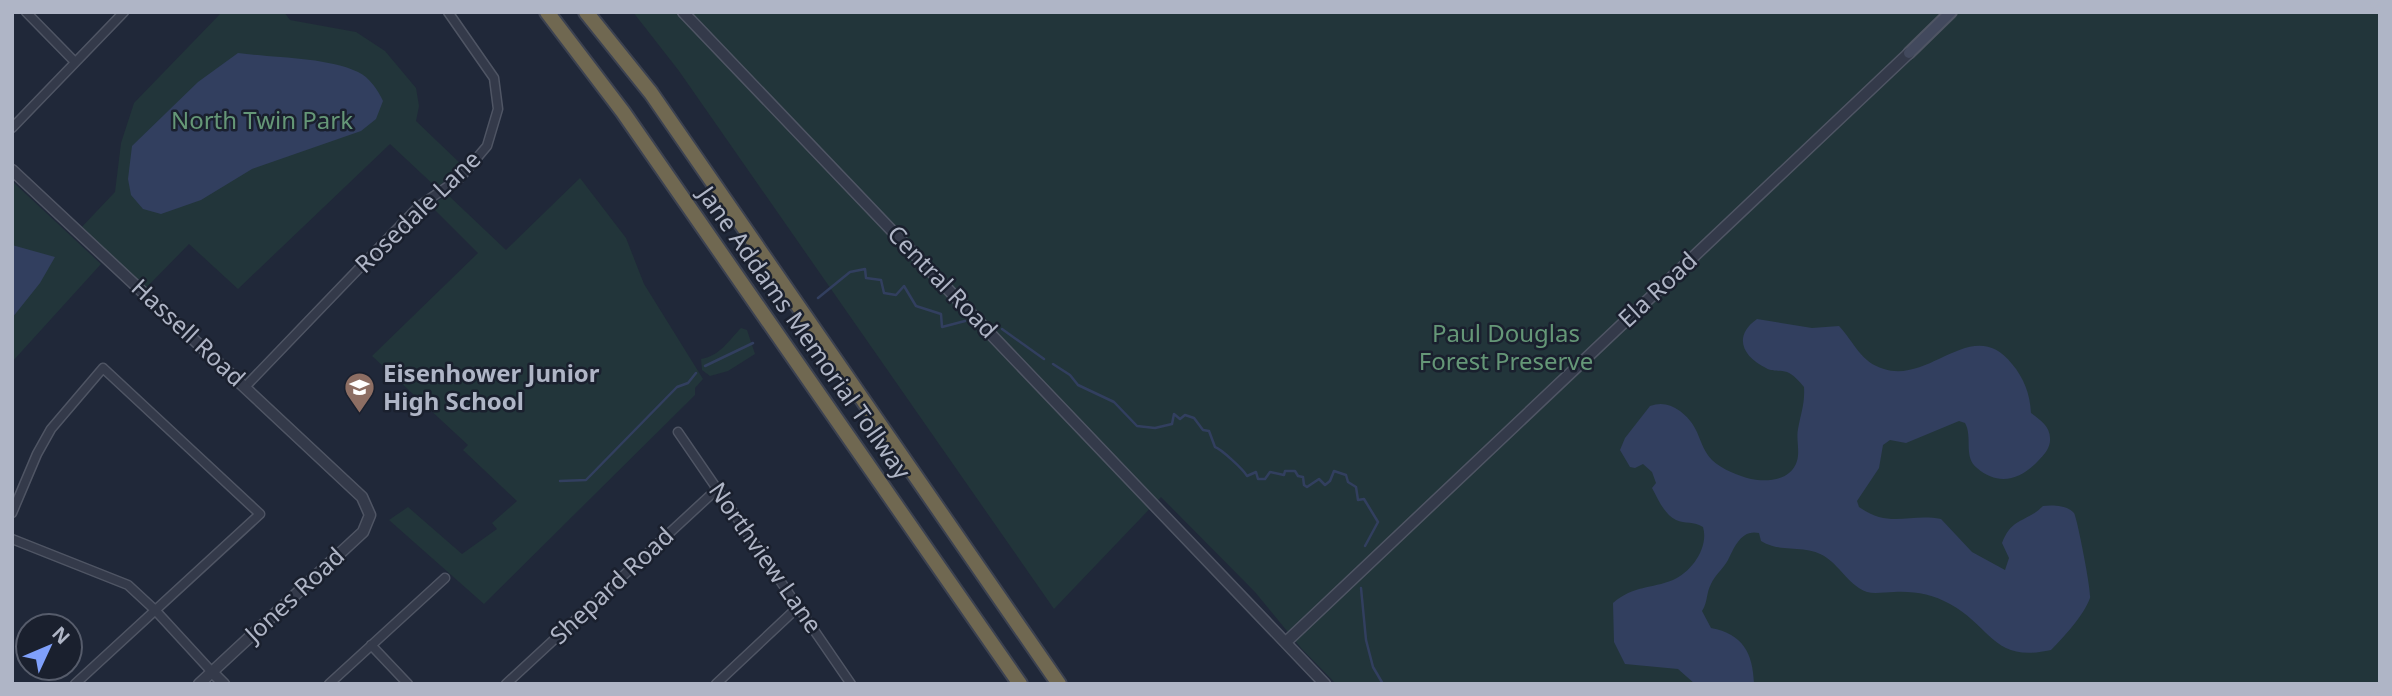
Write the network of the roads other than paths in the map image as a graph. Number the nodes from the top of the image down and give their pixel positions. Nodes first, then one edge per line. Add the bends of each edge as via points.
1 (26, 12) edge
2 (124, 12) edge
3 (448, 12) edge
4 (547, 12) edge
5 (586, 12) edge
6 (683, 12) edge
7 (1951, 12) edge
8 (1909, 53) joint
9 (75, 62) junction
10 (12, 128) edge
11 (12, 170) edge
12 (245, 387) junction
13 (678, 432) dead end
14 (717, 489) junction
15 (362, 497) joint
16 (12, 513) edge
17 (12, 539) edge
18 (445, 578) dead end
19 (798, 607) junction
20 (155, 610) junction
21 (1286, 642) junction
22 (371, 645) junction
23 (212, 672) junction
24 (1057, 682) edge
25 (75, 684) edge
26 (200, 684) edge
27 (223, 684) edge
28 (329, 684) edge
29 (408, 684) edge
30 (506, 684) edge
31 (716, 684) edge
32 (851, 684) edge
33 (1020, 684) edge
34 (1325, 684) edge

1 - 9 street
2 - 9 street
3 - 12 street, Rosedale Lane via 494,78 498,109 487,146 460,178 419,206
4 - 33 highway, Jane Addams Memorial Tollway via 623,112
5 - 24 highway, Jane Addams Memorial Tollway via 650,93
6 - 21 street, Central Road
7 - 8 main road
8 - 21 street, Ela Road
9 - 10 street
11 - 12 street, Hassell Road
12 - 15 street, Hassell Road
13 - 14 street, Northview Lane
14 - 19 street, Northview Lane
14 - 30 street, Shepard Road
15 - 23 street, Jones Road via 370,515 363,532
16 - 20 street via 51,429 103,368 260,514
17 - 20 street via 128,585
18 - 22 street
19 - 31 street
19 - 32 street, Northview Lane
20 - 23 street
20 - 25 street
21 - 34 street, Central Road
22 - 28 street
22 - 29 street
23 - 26 street, Jones Road
23 - 27 street

